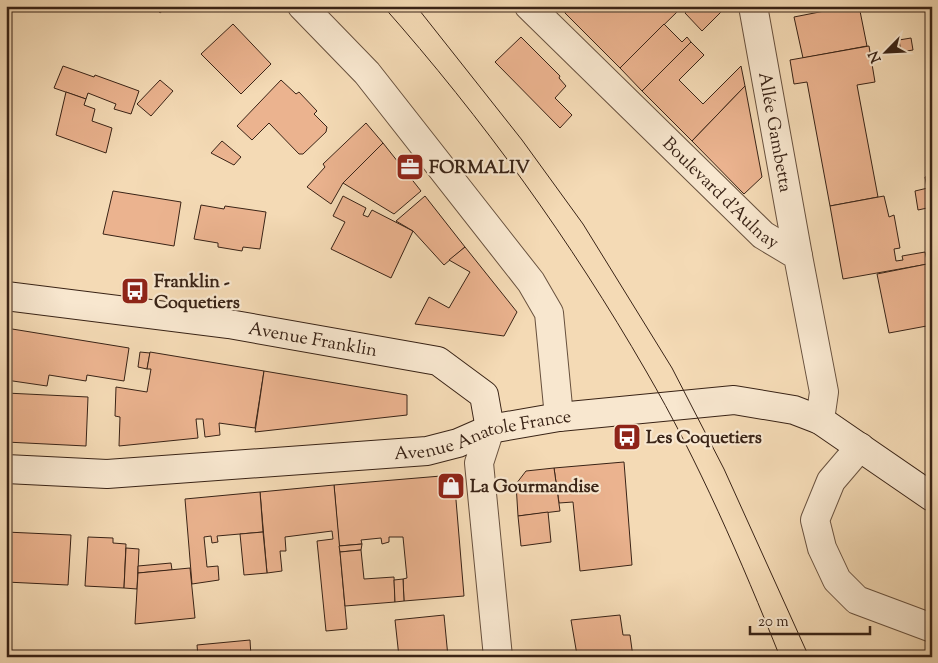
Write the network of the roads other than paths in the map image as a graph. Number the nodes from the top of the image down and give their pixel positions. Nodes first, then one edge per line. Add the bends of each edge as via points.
1 (302, 6) edge
2 (529, 6) edge
3 (753, 6) edge
4 (798, 256) junction
5 (6, 296) edge
6 (559, 417) junction
7 (820, 420) junction
8 (490, 429) junction
9 (860, 447) junction
10 (6, 469) edge
11 (932, 498) edge
12 (932, 628) edge
13 (498, 657) edge

1 - 6 street via 367,73 531,282 549,312
2 - 4 street, Boulevard d'Aulnay via 763,235
3 - 4 street, Allée Gambetta
4 - 7 street, Boulevard d'Aulnay via 824,392
5 - 8 street, Avenue Franklin via 229,324 438,361 484,395
6 - 7 street, Avenue Anatole France via 734,400 779,406
6 - 8 street, Avenue Anatole France
7 - 9 street, Avenue Anatole France
8 - 10 street, Avenue Anatole France via 458,443 427,451 107,474
8 - 13 street via 479,462
9 - 11 street, Avenue Anatole France
9 - 12 street via 831,481 815,520 822,548 837,580 857,600

